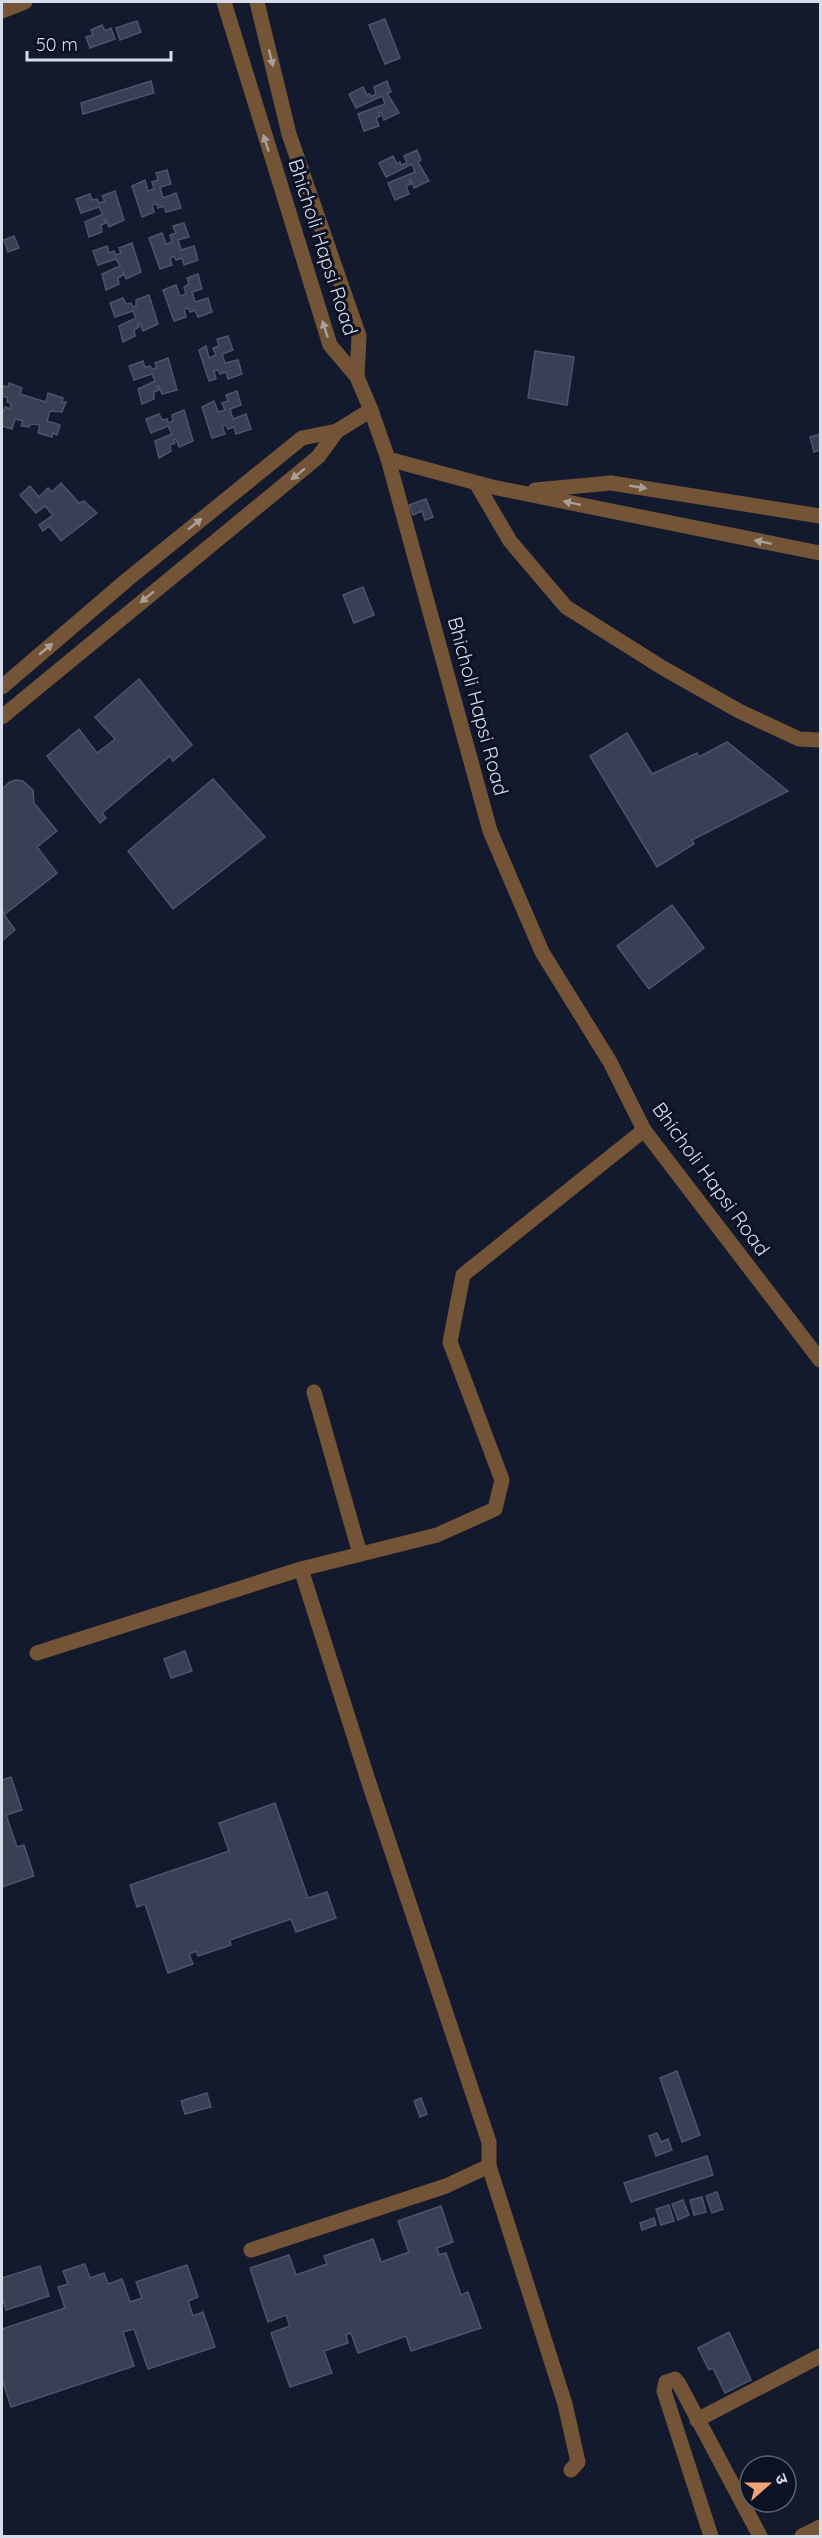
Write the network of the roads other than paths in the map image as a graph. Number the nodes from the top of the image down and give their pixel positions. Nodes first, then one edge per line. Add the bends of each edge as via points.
1 (25, 2) edge
2 (224, 2) edge
3 (257, 2) edge
4 (2, 11) edge
5 (357, 377) junction
6 (371, 411) junction
7 (337, 430) junction
8 (388, 459) junction
9 (477, 483) junction
10 (517, 492) junction
11 (820, 516) edge
12 (820, 553) edge
13 (2, 687) edge
14 (2, 717) edge
15 (820, 741) edge
16 (644, 1130) junction
17 (820, 1360) edge
18 (314, 1392) dead end
19 (360, 1554) junction
20 (301, 1569) junction
21 (37, 1653) dead end
22 (489, 2166) junction
23 (251, 2250) dead end
24 (820, 2356) edge
25 (697, 2420) junction
26 (571, 2470) dead end
27 (820, 2527) edge
28 (711, 2536) edge
29 (760, 2536) edge
30 (802, 2536) edge

1 - 4 street
5 -> 2 street, Bhicholi Hapsi Road via 330,345
3 -> 5 street via 290,134 359,336
5 - 6 street, Bhicholi Hapsi Road
6 - 7 street
6 - 8 street, Bhicholi Hapsi Road
13 -> 7 street via 302,438
7 -> 14 street via 318,457
8 - 9 street
8 - 16 street, Bhicholi Hapsi Road via 490,831 542,952 610,1062
9 - 10 street
9 - 15 street via 510,541 566,607 739,711 799,739
10 -> 11 street via 611,483
12 -> 10 street
16 - 17 street, Bhicholi Hapsi Road
16 - 19 street via 463,1275 450,1342 502,1480 495,1509 437,1535
18 - 19 street
19 - 20 street
20 - 21 street
20 - 22 street via 489,2142
22 - 23 street via 446,2186
22 - 26 street via 565,2404 578,2462
24 - 25 street
25 - 28 street via 675,2379 666,2382 664,2391
25 - 29 street
27 - 30 street

